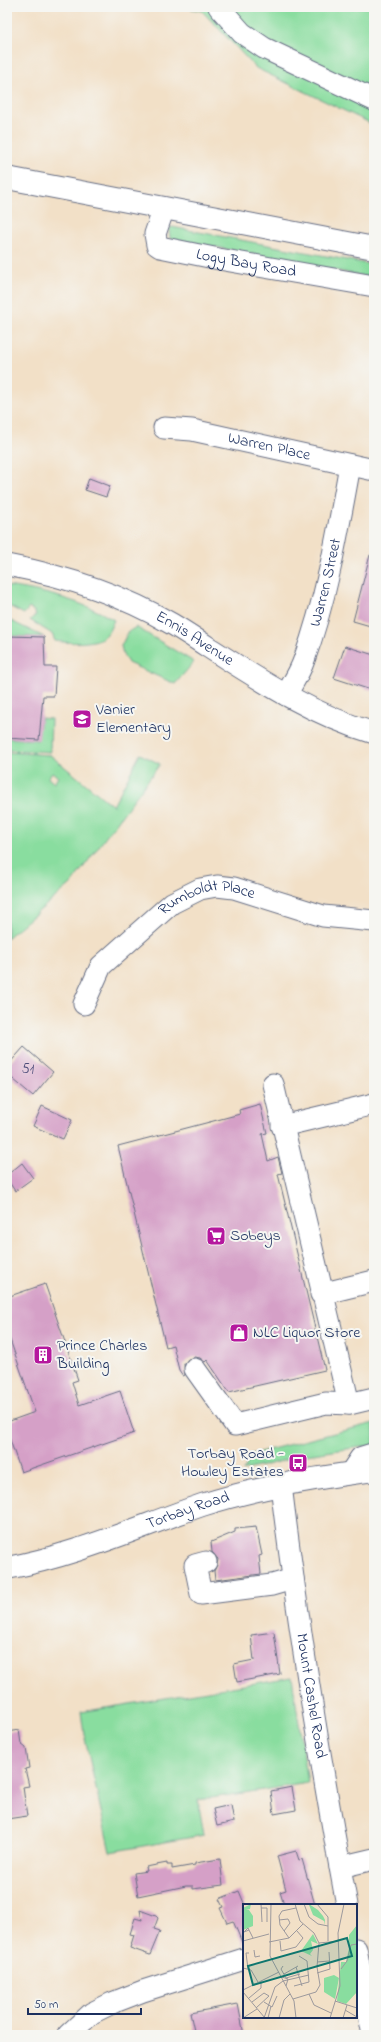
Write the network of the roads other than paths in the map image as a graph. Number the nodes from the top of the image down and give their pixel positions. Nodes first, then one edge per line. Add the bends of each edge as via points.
1 (219, 7) edge
2 (374, 100) edge
3 (8, 182) edge
4 (164, 208) junction
5 (374, 248) edge
6 (374, 286) edge
7 (164, 428) dead end
8 (350, 465) junction
9 (374, 470) edge
10 (7, 565) edge
11 (286, 695) junction
12 (374, 733) edge
13 (374, 921) edge
14 (84, 1004) dead end
15 (273, 1084) dead end
16 (374, 1104) edge
17 (282, 1126) junction
18 (374, 1281) edge
19 (322, 1294) junction
20 (195, 1369) dead end
21 (374, 1398) edge
22 (349, 1404) junction
23 (374, 1454) edge
24 (374, 1470) edge
25 (351, 1473) junction
26 (281, 1485) junction
27 (374, 1485) edge
28 (206, 1562) dead end
29 (7, 1568) edge
30 (293, 1579) junction
31 (374, 1860) edge
32 (340, 1867) junction
33 (347, 1904) edge
34 (357, 1954) edge
35 (243, 1959) edge
36 (68, 2035) edge
37 (373, 2035) edge

1 - 2 street via 242,33 264,48
3 - 4 main road
4 - 5 main road
4 - 6 street, Logy Bay Road via 155,234 157,245 160,247
7 - 8 street, Warren Place via 192,430
8 - 9 street, Warren Place
8 - 11 street, Warren Street via 335,548 318,619 304,661
10 - 11 street, Ennis Avenue via 50,573 134,604 173,624
11 - 12 street, Ennis Avenue via 339,722
13 - 14 street, Rumboldt Place via 323,916 234,888 217,886 200,889 172,903 101,966
15 - 17 street
16 - 17 street
17 - 19 street
18 - 19 street
19 - 22 street
20 - 22 street via 235,1425 326,1402
21 - 22 street
23 - 25 main road via 361,1458
24 - 25 main road, Torbay Road
25 - 26 main road, Torbay Road
25 - 27 main road via 365,1484
26 - 29 main road, Torbay Road via 227,1498 58,1556
26 - 30 street, Mount Cashel Road
28 - 30 street via 195,1565 201,1594 272,1585
30 - 32 street, Mount Cashel Road via 309,1691
31 - 32 street
32 - 33 street, Mount Cashel Road
34 - 37 street
35 - 36 street via 143,1990 112,2003 92,2013

